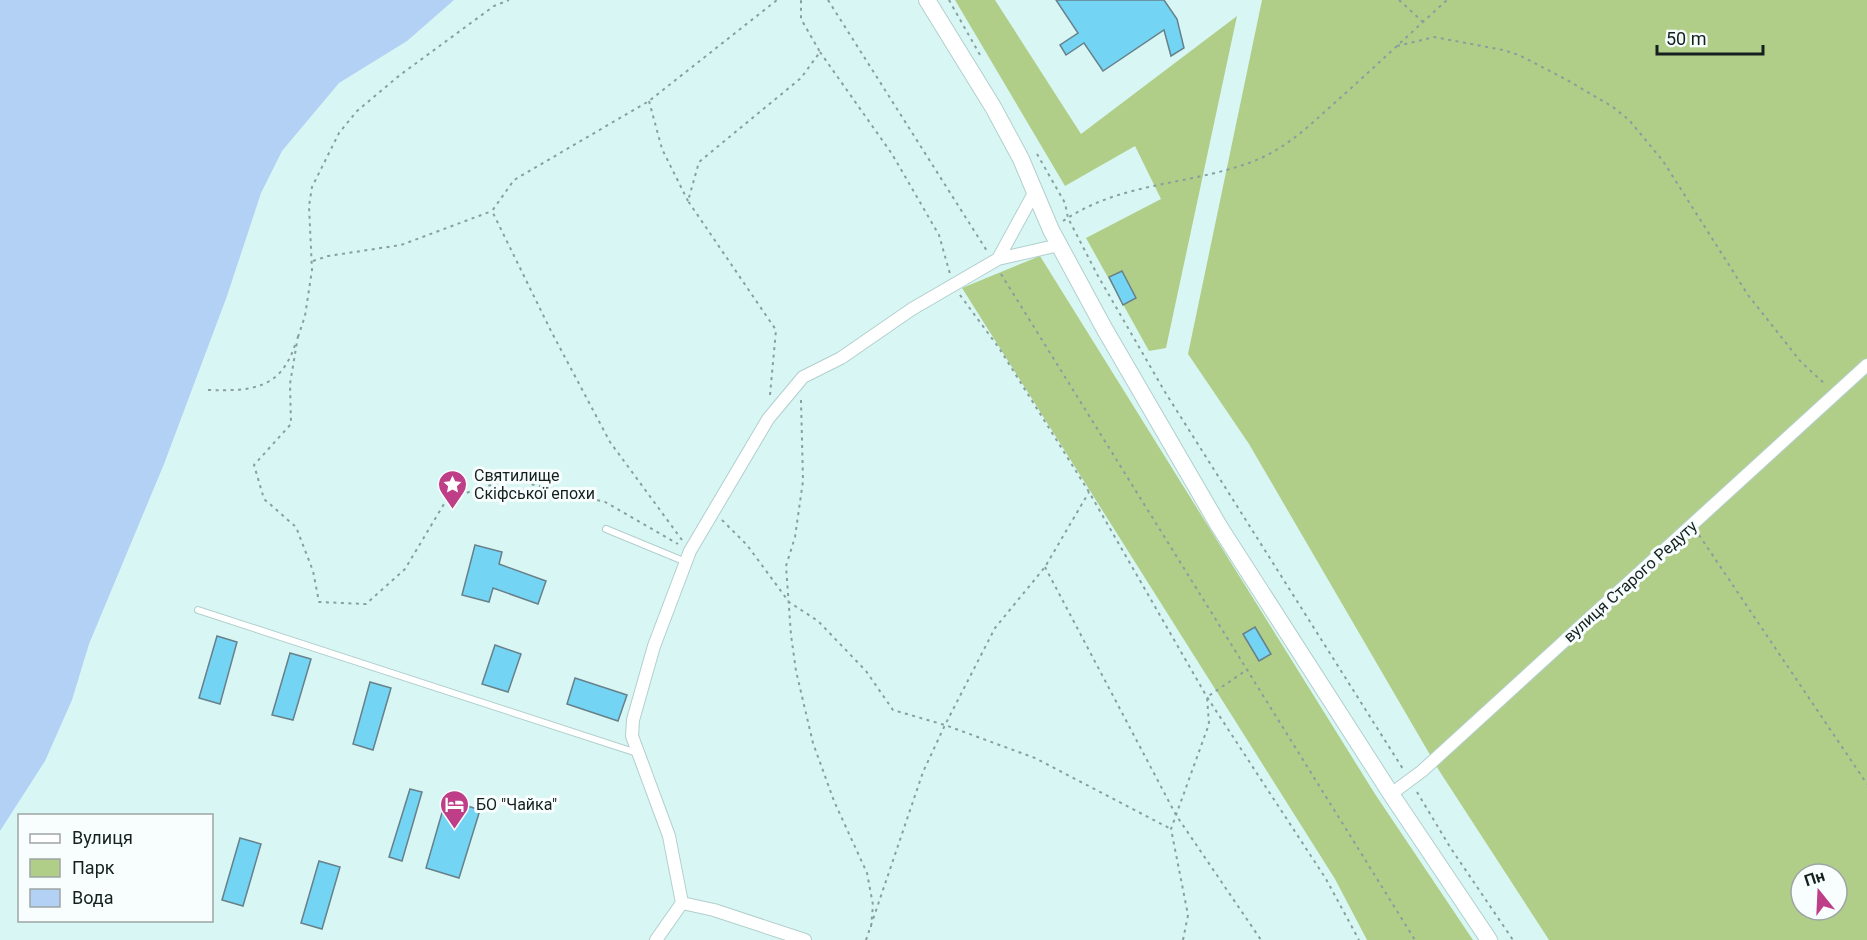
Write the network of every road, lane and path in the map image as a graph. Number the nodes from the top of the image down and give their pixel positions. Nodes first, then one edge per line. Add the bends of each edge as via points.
1 (509, 0) edge
2 (777, 0) edge
3 (801, 0) edge
4 (828, 0) edge
5 (927, 0) edge
6 (949, 0) edge
7 (1399, 0) edge
8 (1447, 0) edge
9 (1423, 22) junction
10 (1397, 45) junction
11 (820, 52) junction
12 (984, 61) dead end
13 (649, 101) junction
14 (1036, 152) dead end
15 (1034, 193) junction
16 (688, 201) junction
17 (492, 212) junction
18 (1068, 218) junction
19 (1055, 237) junction
20 (996, 260) junction
21 (313, 261) junction
22 (953, 285) junction
23 (298, 336) junction
24 (1867, 364) edge
25 (802, 377) junction
26 (208, 390) dead end
27 (1835, 392) junction
28 (768, 419) junction
29 (1089, 492) junction
30 (712, 510) junction
31 (1692, 525) junction
32 (606, 529) dead end
33 (688, 557) junction
34 (1045, 567) junction
35 (789, 602) junction
36 (198, 610) dead end
37 (1248, 669) junction
38 (1207, 698) junction
39 (945, 725) junction
40 (637, 753) junction
41 (1410, 780) junction
42 (1867, 784) edge
43 (1391, 794) junction
44 (1176, 815) junction
45 (1171, 829) junction
46 (682, 903) junction
47 (871, 927) junction
48 (779, 936) edge
49 (656, 940) edge
50 (806, 940) edge
51 (866, 940) edge
52 (1184, 940) edge
53 (1261, 940) edge
54 (1359, 940) edge
55 (1415, 940) edge
56 (1489, 940) edge
57 (1513, 940) edge

1 - 21 path via 494,6 400,75 357,111 339,133 312,187 309,206
2 - 13 path
3 - 11 path via 801,19
4 - 20 path
5 - 15 main road via 993,107
6 - 12 path
7 - 9 path
8 - 9 path
9 - 10 path
10 - 18 path via 1293,141 1256,160 1217,173 1093,202
10 - 27 path via 1434,37 1503,50 1568,80 1613,107 1629,120 1663,162 1748,295 1801,362
11 - 16 path via 801,78 699,162
11 - 22 path via 892,154 939,235
13 - 16 path via 662,149
13 - 17 path via 514,180
14 - 18 path via 1065,203
15 - 19 main road
15 - 20 street
16 - 28 path via 776,330
17 - 21 path via 400,245
17 - 33 path via 610,442
18 - 19 path
18 - 41 path via 1165,393
19 - 20 street
19 - 43 main road via 1220,526
20 - 22 street
20 - 37 path via 1064,379
21 - 23 path
22 - 25 street via 841,358
22 - 29 path via 999,348
23 - 26 path via 288,365 275,379 240,391
23 - 33 path via 290,384 291,424 254,465 264,499 296,527 313,571 319,602 366,604 405,569 447,499 510,479 605,502
24 - 27 street, вулиця Старого Редуту
25 - 28 street
25 - 35 path via 799,422 803,481 795,537 786,566
27 - 31 street, вулиця Старого Редуту
28 - 30 street
29 - 34 path
29 - 38 path
30 - 33 street
30 - 35 path via 747,545
31 - 41 street, вулиця Старого Редуту
31 - 42 path
32 - 33 lane
33 - 40 street via 654,646 633,720
34 - 39 path via 995,628
34 - 44 path
35 - 39 path via 818,621 866,671 893,710
35 - 47 path via 796,671 813,743 867,873 873,905
36 - 40 lane
37 - 38 path
37 - 55 path
38 - 44 path via 1209,724
38 - 54 path via 1326,879
39 - 45 path via 1035,758
39 - 47 path via 923,772
40 - 46 street via 669,836
41 - 43 street, вулиця Старого Редуту
41 - 57 path
43 - 56 main road
44 - 45 path
44 - 53 path
45 - 52 path via 1188,915
46 - 48 street via 714,910
46 - 49 street
47 - 51 path
48 - 50 street

